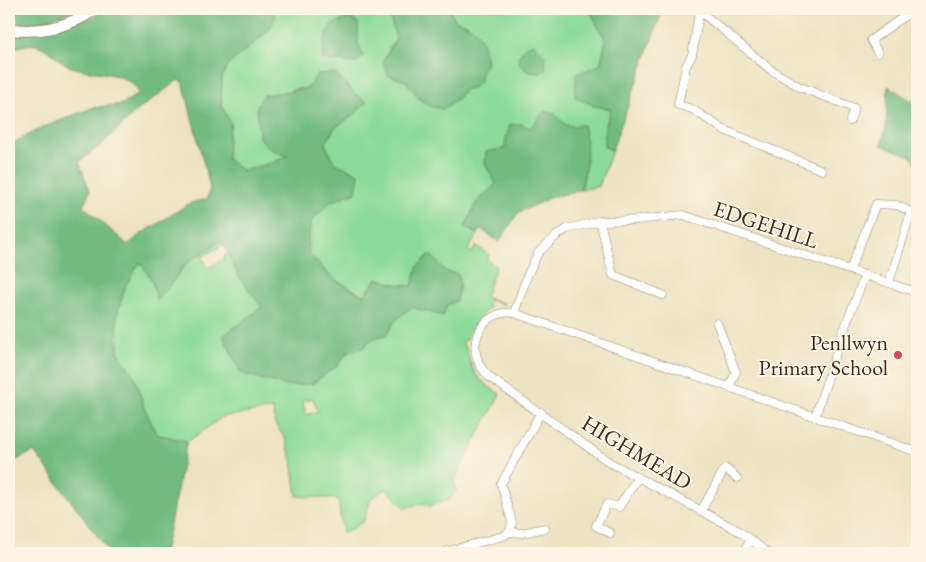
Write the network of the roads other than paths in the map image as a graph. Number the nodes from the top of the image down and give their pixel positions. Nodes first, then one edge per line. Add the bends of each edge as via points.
1 (96, 9) edge
2 (700, 10) edge
3 (911, 10) edge
4 (917, 18) edge
5 (9, 29) edge
6 (878, 53) dead end
7 (850, 122) dead end
8 (822, 170) dead end
9 (600, 220) junction
10 (850, 270) junction
11 (866, 275) junction
12 (889, 283) junction
13 (916, 292) dead end
14 (663, 295) dead end
15 (514, 313) junction
16 (717, 323) dead end
17 (729, 387) junction
18 (541, 412) junction
19 (815, 417) junction
20 (917, 452) edge
21 (638, 477) junction
22 (737, 478) dead end
23 (702, 511) junction
24 (545, 528) dead end
25 (510, 532) junction
26 (610, 533) dead end
27 (751, 540) junction
28 (472, 545) junction
29 (441, 553) edge
30 (474, 553) edge
31 (743, 553) edge
32 (768, 553) edge

1 - 5 main road via 52,28
2 - 7 street via 770,70 800,87 854,108
2 - 8 street via 678,105 692,109 724,130
3 - 4 street
3 - 6 street via 871,40
9 - 10 street, EDGEHILL via 682,215
9 - 14 street via 613,275
9 - 15 street, EDGEHILL via 567,230 538,253
10 - 11 street, EDGEHILL
10 - 12 street via 876,204 897,205 911,212
11 - 12 street, EDGEHILL
11 - 19 street
12 - 13 street, EDGEHILL
15 - 17 street
15 - 18 street, HIGHMEAD via 496,314 483,325 476,342 478,362 489,377
16 - 17 street via 736,372
17 - 19 street
18 - 21 street, HIGHMEAD via 609,462
18 - 25 street via 501,484 512,522
19 - 20 street
21 - 23 street, HIGHMEAD
21 - 26 street via 620,507 607,504 596,526
22 - 23 street via 725,468
23 - 27 street, HIGHMEAD
24 - 25 street
25 - 28 street
27 - 31 street
27 - 32 street, HIGHMEAD
28 - 29 street
28 - 30 street

